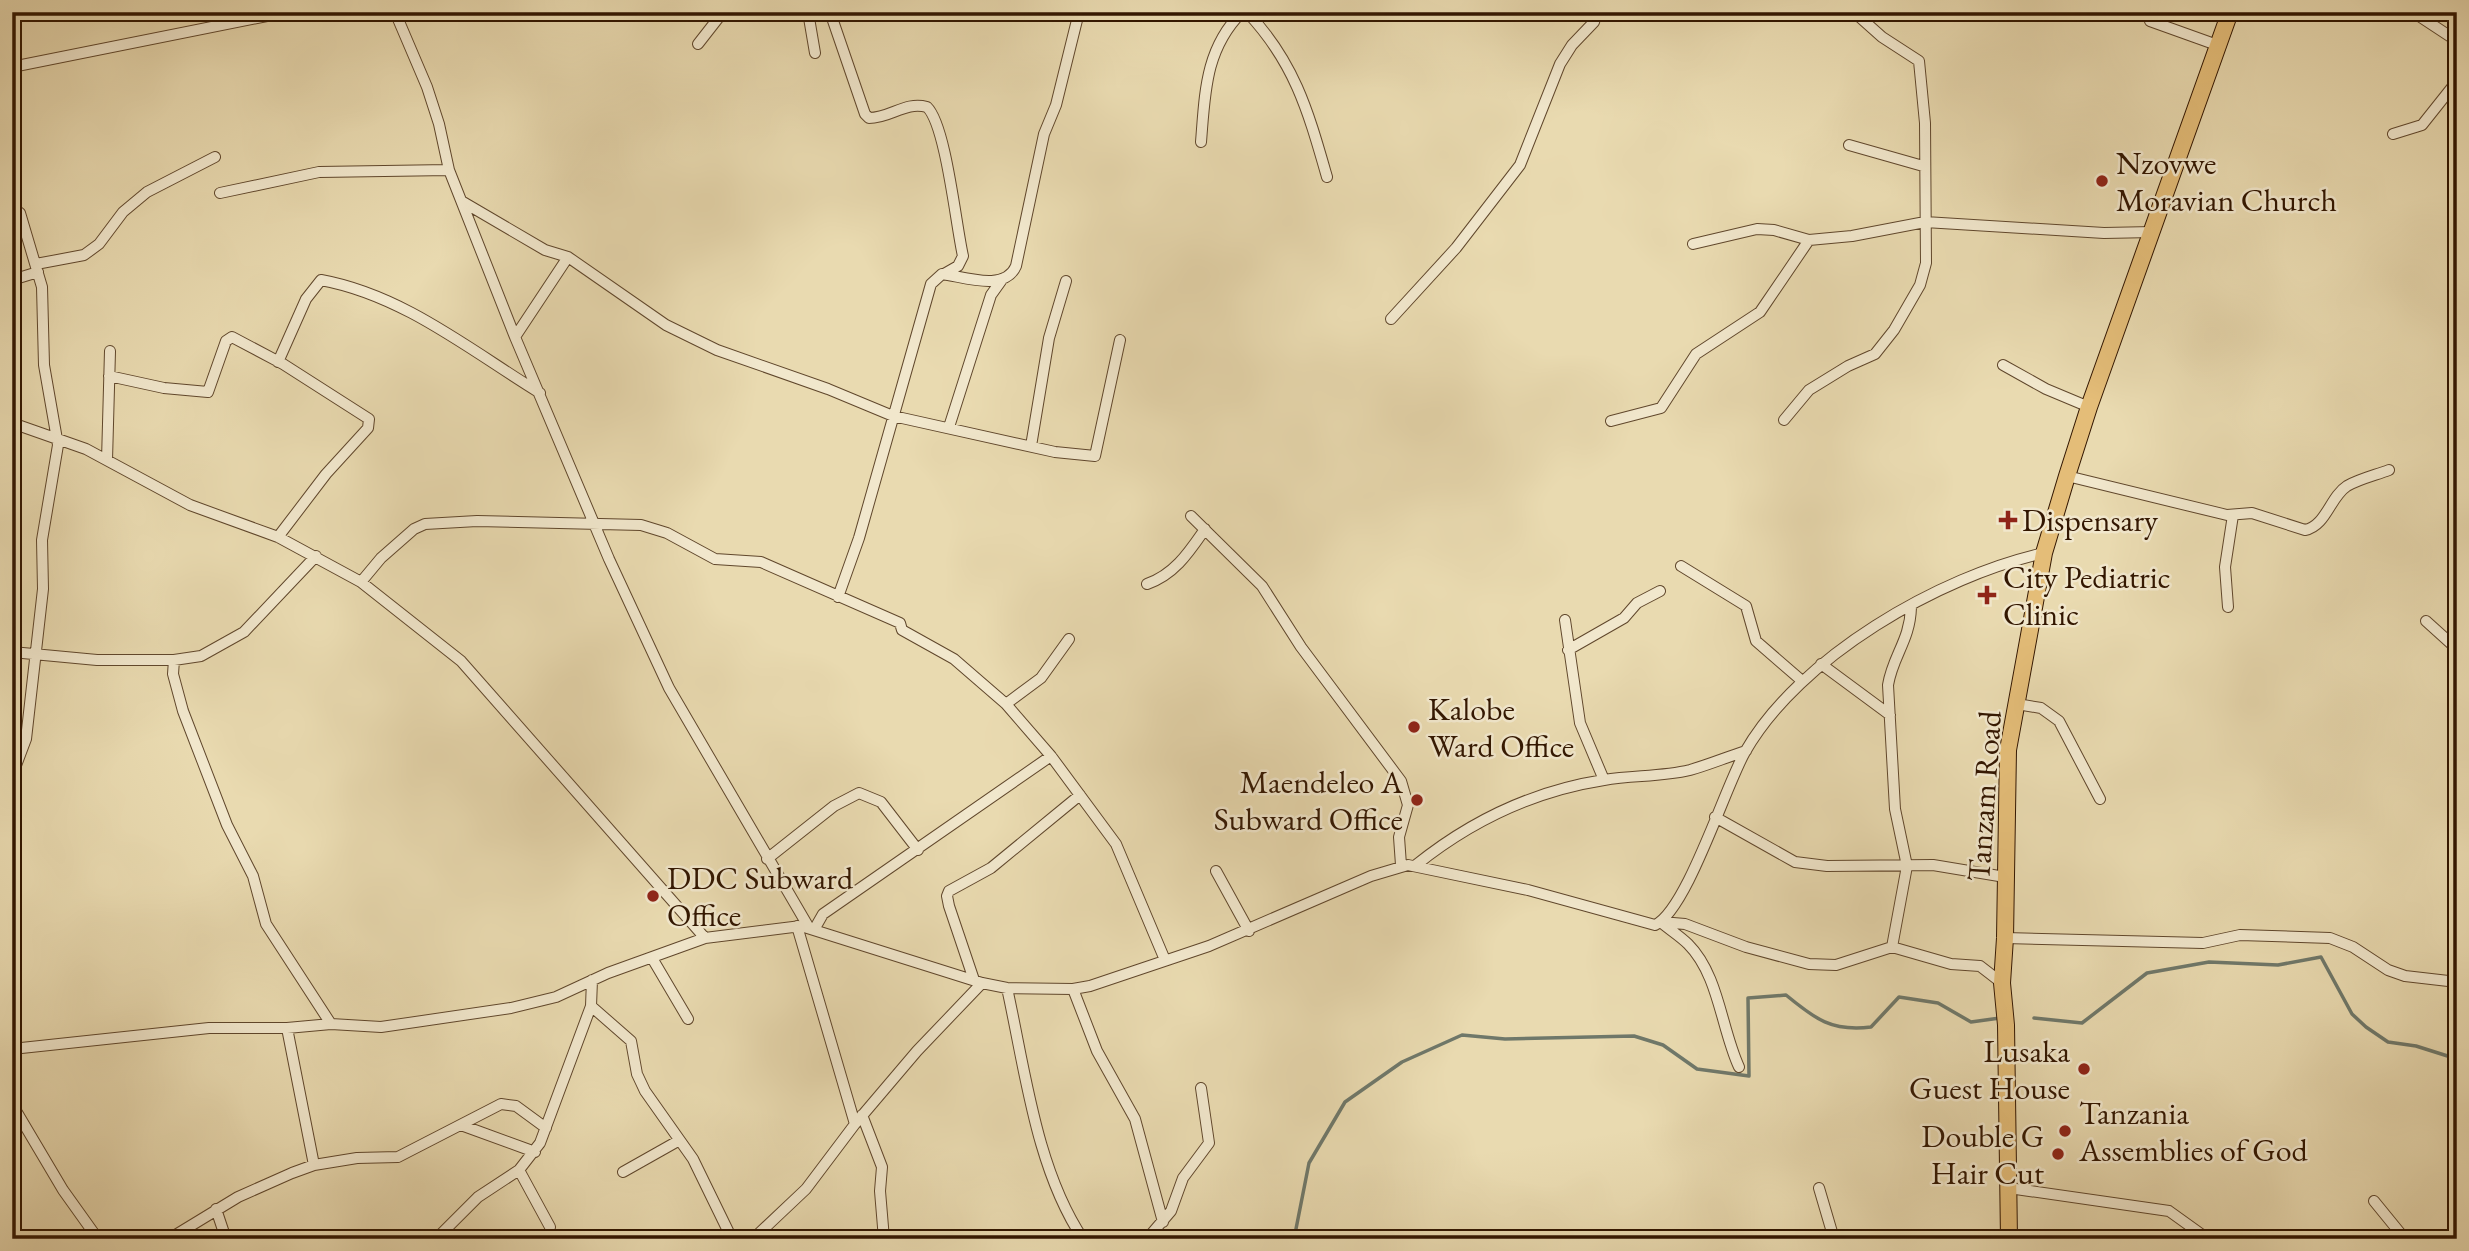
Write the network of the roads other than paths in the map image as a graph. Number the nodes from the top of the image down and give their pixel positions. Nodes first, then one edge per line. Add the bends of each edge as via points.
1 (287, 12) edge
2 (396, 12) edge
3 (723, 12) edge
4 (808, 12) edge
5 (830, 12) edge
6 (1079, 12) edge
7 (1245, 12) edge
8 (1597, 12) edge
9 (1854, 12) edge
10 (2230, 12) edge
11 (2413, 12) edge
12 (2150, 21) dead end
13 (2457, 41) edge
14 (698, 44) dead end
15 (2217, 45) junction
16 (816, 53) dead end
17 (12, 67) edge
18 (2457, 81) edge
19 (2393, 134) dead end
20 (1201, 142) dead end
21 (1849, 145) dead end
22 (215, 158) dead end
23 (1923, 166) junction
24 (449, 170) junction
25 (1327, 177) dead end
26 (220, 193) dead end
27 (463, 202) junction
28 (12, 207) edge
29 (1924, 222) junction
30 (2153, 232) junction
31 (1809, 240) junction
32 (1693, 244) dead end
33 (568, 257) junction
34 (37, 268) junction
35 (942, 274) junction
36 (12, 280) edge
37 (1001, 281) junction
38 (1066, 281) dead end
39 (1391, 319) dead end
40 (514, 337) junction
41 (1120, 340) dead end
42 (110, 351) dead end
43 (278, 362) junction
44 (2003, 365) dead end
45 (109, 376) junction
46 (540, 393) junction
47 (2089, 407) junction
48 (893, 416) junction
49 (1784, 420) dead end
50 (1611, 421) dead end
51 (12, 423) edge
52 (949, 427) junction
53 (56, 438) junction
54 (1031, 446) junction
55 (107, 460) junction
56 (2389, 470) dead end
57 (2067, 476) junction
58 (2233, 514) junction
59 (1191, 516) dead end
60 (595, 525) junction
61 (1205, 529) junction
62 (278, 537) junction
63 (2044, 552) junction
64 (316, 556) junction
65 (1681, 566) dead end
66 (361, 582) junction
67 (1147, 584) dead end
68 (1660, 591) dead end
69 (838, 597) junction
70 (1911, 607) junction
71 (2228, 607) dead end
72 (1564, 621) dead end
73 (2426, 621) dead end
74 (1069, 639) dead end
75 (2457, 649) edge
76 (1568, 650) junction
77 (12, 652) edge
78 (36, 654) junction
79 (174, 660) junction
80 (1821, 664) junction
81 (1801, 680) junction
82 (1006, 704) junction
83 (2017, 704) junction
84 (1890, 715) junction
85 (1746, 751) junction
86 (1051, 756) junction
87 (12, 776) edge
88 (1604, 780) junction
89 (1080, 795) junction
90 (2100, 799) dead end
91 (1715, 817) junction
92 (918, 850) junction
93 (767, 859) junction
94 (1401, 865) junction
95 (1416, 865) junction
96 (1907, 866) junction
97 (1216, 871) dead end
98 (2005, 877) junction
99 (1661, 922) junction
100 (807, 927) junction
101 (1249, 931) junction
102 (2006, 937) junction
103 (705, 938) junction
104 (1892, 947) junction
105 (652, 958) junction
106 (1164, 960) junction
107 (592, 980) junction
108 (978, 981) junction
109 (2457, 982) edge
110 (2001, 983) junction
111 (1007, 988) junction
112 (1073, 989) junction
113 (591, 1006) junction
114 (688, 1019) dead end
115 (331, 1024) junction
116 (287, 1028) junction
117 (12, 1049) edge
118 (1739, 1067) dead end
119 (1201, 1088) dead end
120 (12, 1104) edge
121 (859, 1120) junction
122 (461, 1125) junction
123 (546, 1128) junction
124 (678, 1141) junction
125 (535, 1152) junction
126 (314, 1165) junction
127 (519, 1170) junction
128 (623, 1171) dead end
129 (1819, 1188) dead end
130 (2009, 1188) junction
131 (2374, 1200) dead end
132 (216, 1209) junction
133 (1163, 1222) junction
134 (550, 1227) dead end
135 (1153, 1237) edge
136 (98, 1239) edge
137 (169, 1239) edge
138 (226, 1239) edge
139 (436, 1239) edge
140 (732, 1239) edge
141 (753, 1239) edge
142 (884, 1239) edge
143 (1083, 1239) edge
144 (1834, 1239) edge
145 (2009, 1239) edge
146 (2208, 1239) edge
147 (2405, 1239) edge

1 - 17 street
2 - 24 street via 431,99
3 - 14 street
4 - 16 street
5 - 35 street via 865,114 879,117 914,104 927,107 935,121 963,257 958,266
6 - 37 street via 1056,105 1044,134 1016,266 1013,275
7 - 20 street via 1227,27 1212,57
7 - 25 street via 1269,35 1291,69
8 - 39 street via 1560,64 1520,165 1456,248
9 - 23 street via 1919,61 1925,123
10 - 15 highway, Tanzam Road
11 - 13 street
12 - 15 street
15 - 30 highway, Tanzam Road
18 - 19 street via 2422,125
21 - 23 street
22 - 34 street via 147,192 84,255
23 - 29 street
24 - 26 street via 319,172
24 - 27 street
27 - 33 street via 545,250
27 - 40 street
28 - 34 street via 20,213
29 - 30 street
29 - 31 street
29 - 49 street via 1924,272 1894,330 1875,354 1809,390
30 - 47 highway, Tanzam Road
31 - 32 street via 1764,229
31 - 50 street via 1760,312 1696,354 1661,408
33 - 40 street
33 - 48 street via 687,338
34 - 36 street
34 - 53 street via 44,365
35 - 37 street
35 - 48 street via 931,284 924,304
37 - 52 street via 990,295
38 - 54 street via 1049,338
40 - 46 street
41 - 54 street via 1095,456
42 - 45 street
43 - 45 street via 232,337 226,341 208,392
43 - 46 street via 306,299 321,280 424,318
43 - 62 street via 345,401 370,423
44 - 47 street
45 - 55 street
46 - 60 street
47 - 57 highway, Tanzam Road
48 - 52 street
48 - 69 street
51 - 53 street
52 - 54 street
53 - 55 street
53 - 78 street via 42,540 43,589
55 - 62 street via 190,505
56 - 58 street via 2348,485 2312,529 2252,513
57 - 58 street
57 - 63 highway, Tanzam Road
58 - 71 street via 2225,567
59 - 61 street
60 - 66 street via 425,524 381,558
60 - 69 street via 651,527 715,559 761,562
60 - 93 street via 669,688
61 - 67 street via 1177,566
61 - 94 street via 1262,586 1301,647 1401,781 1408,806 1399,837
62 - 64 street
63 - 70 street via 2016,559
63 - 83 highway, Tanzam Road
64 - 66 street
64 - 79 street via 244,632 201,656
65 - 81 street via 1746,607 1756,641
66 - 103 street via 461,661
68 - 76 street
69 - 82 street via 900,623 902,629 954,659
70 - 80 street
70 - 84 street via 1910,631 1891,669
72 - 76 street
73 - 75 street
74 - 82 street via 1041,678
76 - 88 street via 1580,723
77 - 78 street
78 - 79 street
78 - 87 street via 24,748
79 - 115 street via 183,710 227,825 253,876 266,923
80 - 81 street
80 - 84 street
81 - 85 street
82 - 86 street
83 - 90 street via 2041,708 2059,721
83 - 98 highway, Tanzam Road via 2008,751
84 - 96 street via 1895,809
85 - 88 street via 1692,769
85 - 91 street
86 - 89 street
86 - 92 street
88 - 95 street via 1558,790 1487,816
89 - 106 street via 1116,844
89 - 108 street via 991,867 949,891 949,906
91 - 96 street via 1794,862
91 - 99 street via 1692,872
92 - 93 street via 881,802 859,793 843,799
92 - 100 street
93 - 100 street
94 - 95 street
94 - 101 street
95 - 99 street via 1528,890 1630,920
96 - 98 street via 1933,865
96 - 104 street
97 - 101 street
98 - 102 highway, Tanzam Road
99 - 104 street via 1685,924 1809,964 1836,965
99 - 118 street via 1688,944 1700,961
100 - 103 street
100 - 108 street
100 - 121 street
101 - 106 street
102 - 109 street via 2203,943 2240,935 2330,938 2405,976
102 - 110 highway, Tanzam Road
103 - 105 street
104 - 110 street via 1951,964 1980,966
105 - 107 street
105 - 114 street
106 - 112 street
107 - 113 street
107 - 115 street via 556,997 511,1008 381,1027
108 - 111 street
108 - 121 street
110 - 130 highway, Tanzam Road
111 - 112 street
111 - 143 street via 1043,1144 1066,1208
112 - 133 street via 1097,1051 1135,1119
113 - 123 street
113 - 124 street via 631,1041 637,1074
115 - 116 street
116 - 117 street via 209,1028
116 - 126 street
119 - 133 street via 1209,1143 1186,1171 1174,1208
120 - 136 street
121 - 141 street via 806,1189
121 - 142 street via 882,1167
122 - 123 street via 508,1103
122 - 125 street
122 - 126 street via 398,1157
123 - 125 street
124 - 128 street
124 - 140 street via 704,1178
125 - 127 street
126 - 132 street
127 - 134 street
127 - 139 street via 478,1197
129 - 144 street
130 - 145 highway, Tanzam Road
130 - 146 street via 2169,1211
131 - 147 street
132 - 137 street
132 - 138 street
133 - 135 street

